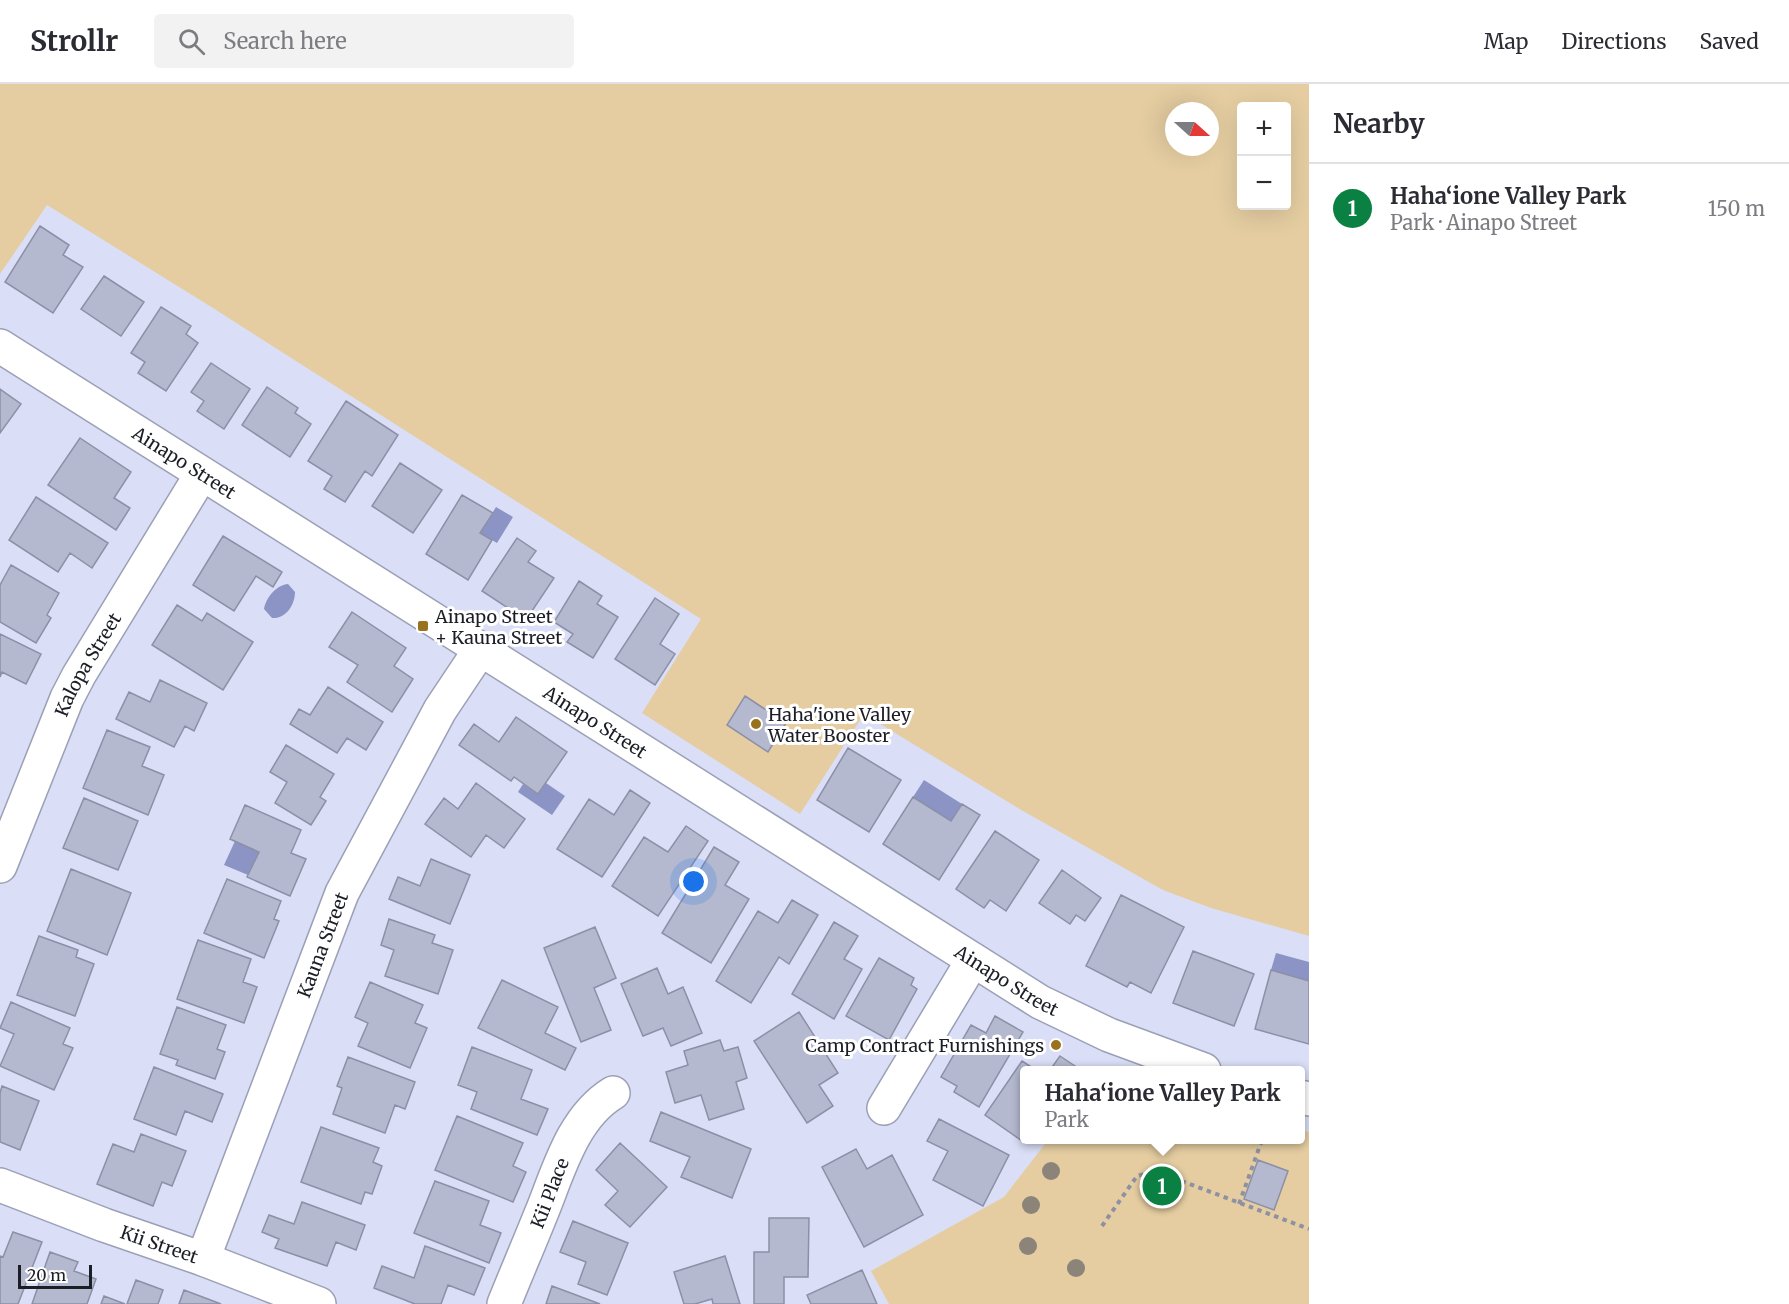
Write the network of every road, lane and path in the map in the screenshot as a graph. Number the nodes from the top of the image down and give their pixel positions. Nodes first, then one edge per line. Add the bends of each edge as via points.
1 (0, 346) edge
2 (201, 475) junction
3 (480, 650) junction
4 (0, 866) edge
5 (973, 960) junction
6 (1191, 1066) edge
7 (613, 1093) dead end
8 (884, 1108) dead end
9 (1261, 1144) edge
10 (0, 1185) edge
11 (1239, 1204) junction
12 (1102, 1226) dead end
13 (1309, 1229) edge
14 (203, 1259) junction
15 (319, 1304) edge
16 (504, 1304) edge

1 - 2 street, Ainapo Street
2 - 3 street, Ainapo Street
2 - 4 street, Kalopa Street via 71,690
3 - 5 street, Ainapo Street
3 - 14 street, Kauna Street via 440,710 342,893
5 - 6 street, Ainapo Street via 1040,1002 1109,1035
5 - 8 street
7 - 16 street, Kii Place via 600,1101 569,1145
9 - 11 path
10 - 14 street, Kii Street
11 - 12 path via 1155,1171 1147,1172 1137,1176
11 - 13 path
14 - 15 street, Kii Street

